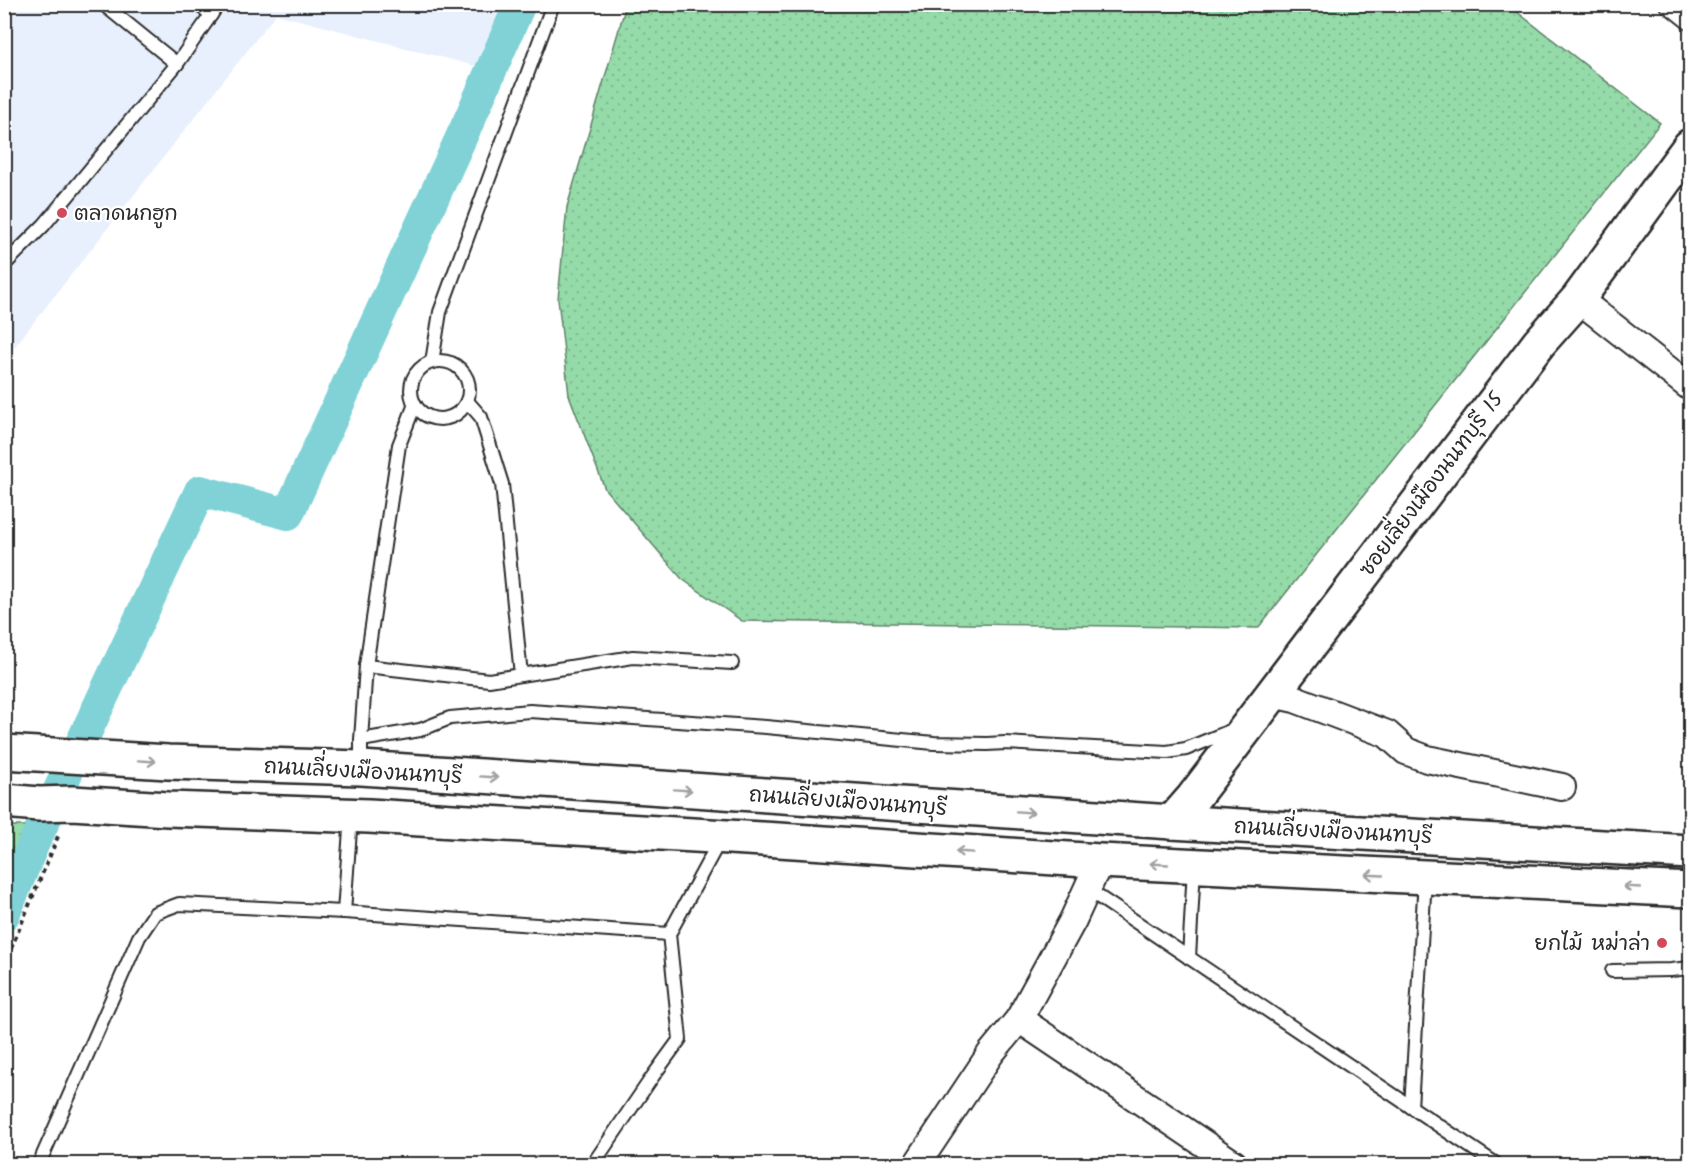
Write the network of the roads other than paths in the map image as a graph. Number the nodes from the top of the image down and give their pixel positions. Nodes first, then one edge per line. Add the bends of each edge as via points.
1 (104, 4) edge
2 (199, 4) edge
3 (553, 4) edge
4 (1665, 4) edge
5 (214, 10) edge
6 (1690, 24) edge
7 (177, 64) junction
8 (1690, 146) edge
9 (4, 265) edge
10 (1578, 299) junction
11 (432, 362) junction
12 (1690, 387) edge
13 (467, 401) junction
14 (415, 404) junction
15 (732, 663) dead end
16 (366, 666) junction
17 (521, 675) junction
18 (1272, 694) junction
19 (1251, 722) junction
20 (4, 752) edge
21 (361, 754) junction
22 (1562, 787) dead end
23 (4, 801) edge
24 (352, 815) junction
25 (1172, 822) junction
26 (722, 837) junction
27 (1690, 852) edge
28 (1194, 866) junction
29 (1093, 875) junction
30 (1426, 877) junction
31 (1690, 890) edge
32 (344, 912) junction
33 (669, 934) junction
34 (1189, 958) junction
35 (1690, 968) edge
36 (1612, 971) dead end
37 (1019, 1019) junction
38 (1411, 1107) junction
39 (39, 1164) edge
40 (593, 1164) edge
41 (917, 1164) edge
42 (1234, 1164) edge
43 (1496, 1164) edge

1 - 7 lane
2 - 5 lane
3 - 11 lane via 440,312
4 - 6 lane
5 - 7 lane
7 - 9 lane via 44,225
8 - 10 main road, ซอยเลี่ยงเมืองนนทบุรี 15
10 - 12 street
10 - 18 main road, ซอยเลี่ยงเมืองนนทบุรี 15 via 1539,343
11 - 13 lane via 445,362 466,376
11 - 14 lane via 414,379 411,392
13 - 14 lane via 459,412 435,419 423,414
13 - 17 lane via 481,417 502,484
14 - 16 lane via 399,444
15 - 17 lane via 633,657
16 - 17 lane via 489,680
16 - 21 lane
18 - 19 main road, ซอยเลี่ยงเมืองนนทบุรี 15
18 - 22 street via 1387,734 1406,751 1426,759
19 - 21 lane via 1186,749 1167,752 934,743 530,711 450,718
19 - 25 main road, ซอยเลี่ยงเมืองนนทบุรี 15
20 -> 21 main road, ถนนเลี่ยงเมืองนนทบุรี via 168,762
21 -> 25 main road, ถนนเลี่ยงเมืองนนทบุรี
23 - 24 main road, ถนนเลี่ยงเมืองนนทบุรี
24 - 26 main road, ถนนเลี่ยงเมืองนนทบุรี
24 - 32 lane
25 - 27 main road, ถนนเลี่ยงเมืองนนทบุรี
29 -> 26 main road, ถนนเลี่ยงเมืองนนทบุรี
26 - 33 lane
28 -> 29 main road, ถนนเลี่ยงเมืองนนทบุรี
30 -> 28 main road, ถนนเลี่ยงเมืองนนทบุรี
28 - 34 lane
29 - 34 lane
29 - 37 street
31 -> 30 main road, ถนนเลี่ยงเมืองนนทบุรี
30 - 38 lane
32 - 33 lane
32 - 39 lane via 179,904 155,913 139,937
33 - 40 lane via 680,1039
34 - 38 lane
35 - 36 lane
37 - 41 street via 991,1053
37 - 42 street
38 - 43 lane

